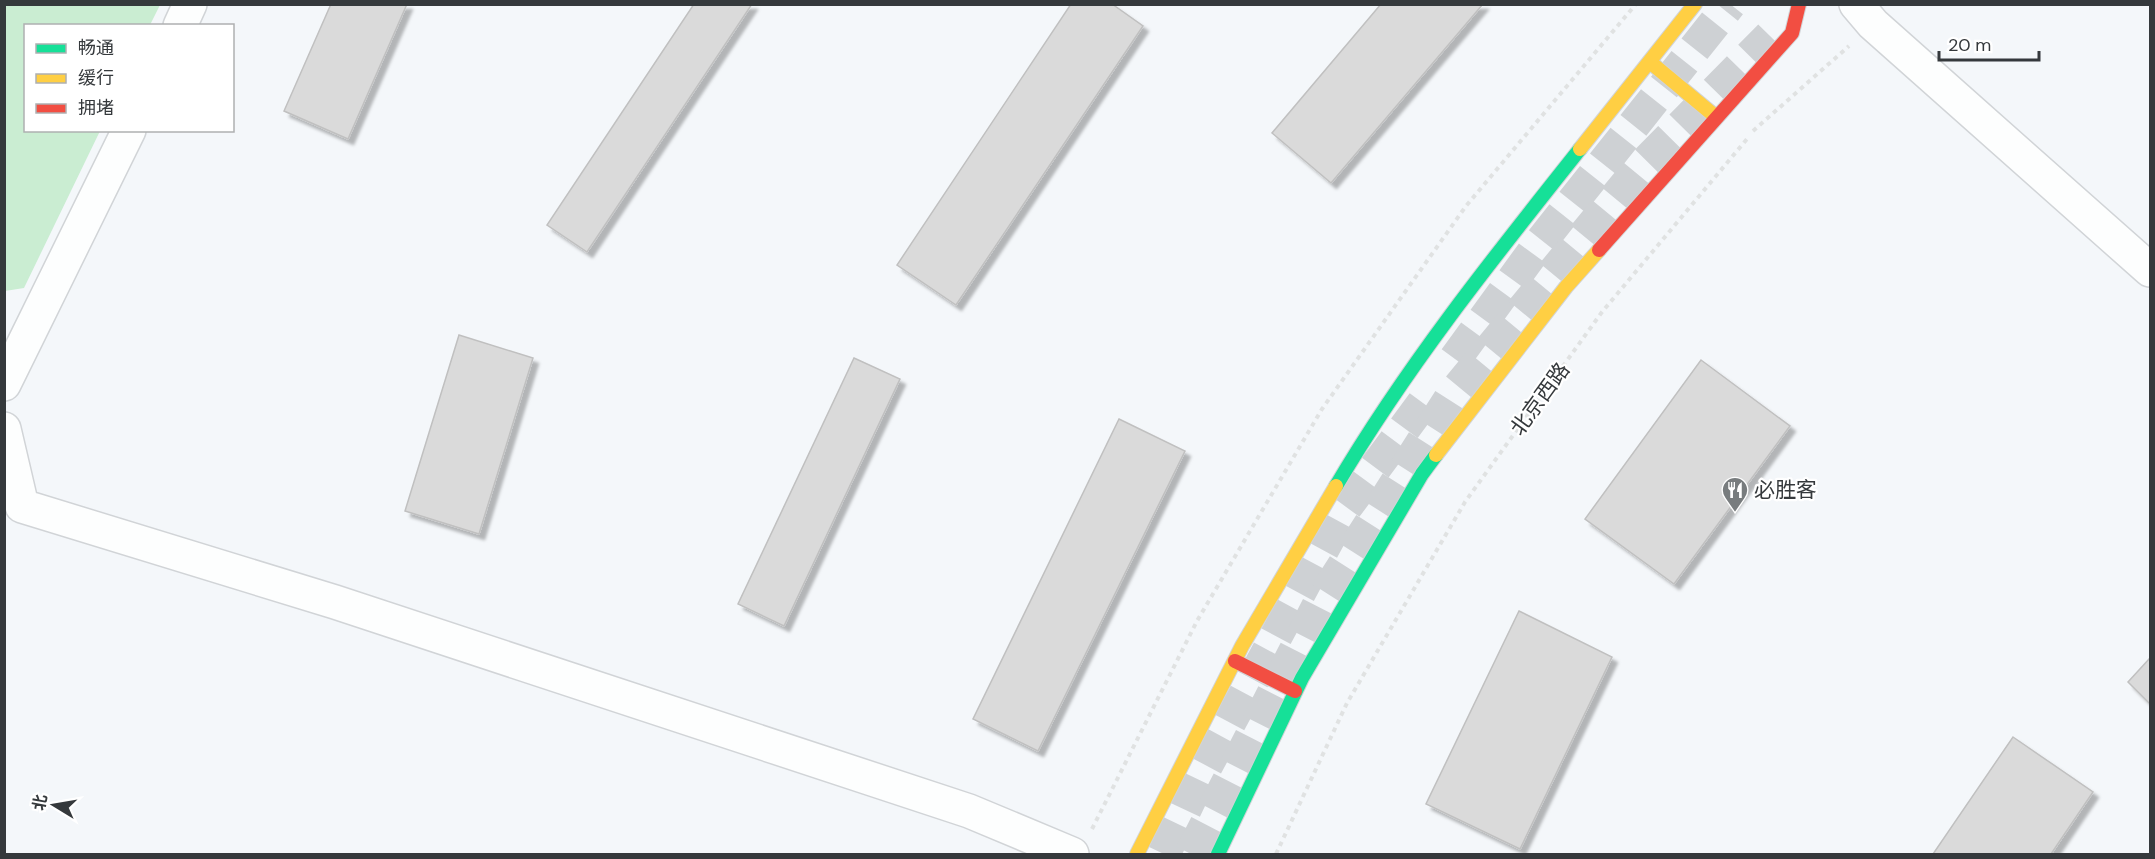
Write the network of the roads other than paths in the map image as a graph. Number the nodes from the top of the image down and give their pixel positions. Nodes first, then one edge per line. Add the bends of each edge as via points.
1 (190, 4) edge
2 (1798, 4) edge
3 (1682, 12) edge
4 (1864, 14) edge
5 (181, 24) edge
6 (1650, 62) junction
7 (1716, 117) junction
8 (128, 132) edge
9 (2151, 270) edge
10 (4, 384) edge
11 (4, 429) edge
12 (13, 516) edge
13 (1235, 661) junction
14 (1295, 691) junction
15 (1072, 855) edge
16 (1137, 855) edge
17 (1218, 855) edge

1 - 5 street
2 - 7 main road via 1792,33
3 - 6 main road
4 - 9 street
6 - 7 main road
6 - 13 main road via 1508,239 1365,437
7 - 14 main road via 1566,287 1422,474
8 - 10 street
11 - 12 street
12 - 15 street via 346,606 969,811
13 - 14 main road
13 - 16 main road
14 - 17 main road

